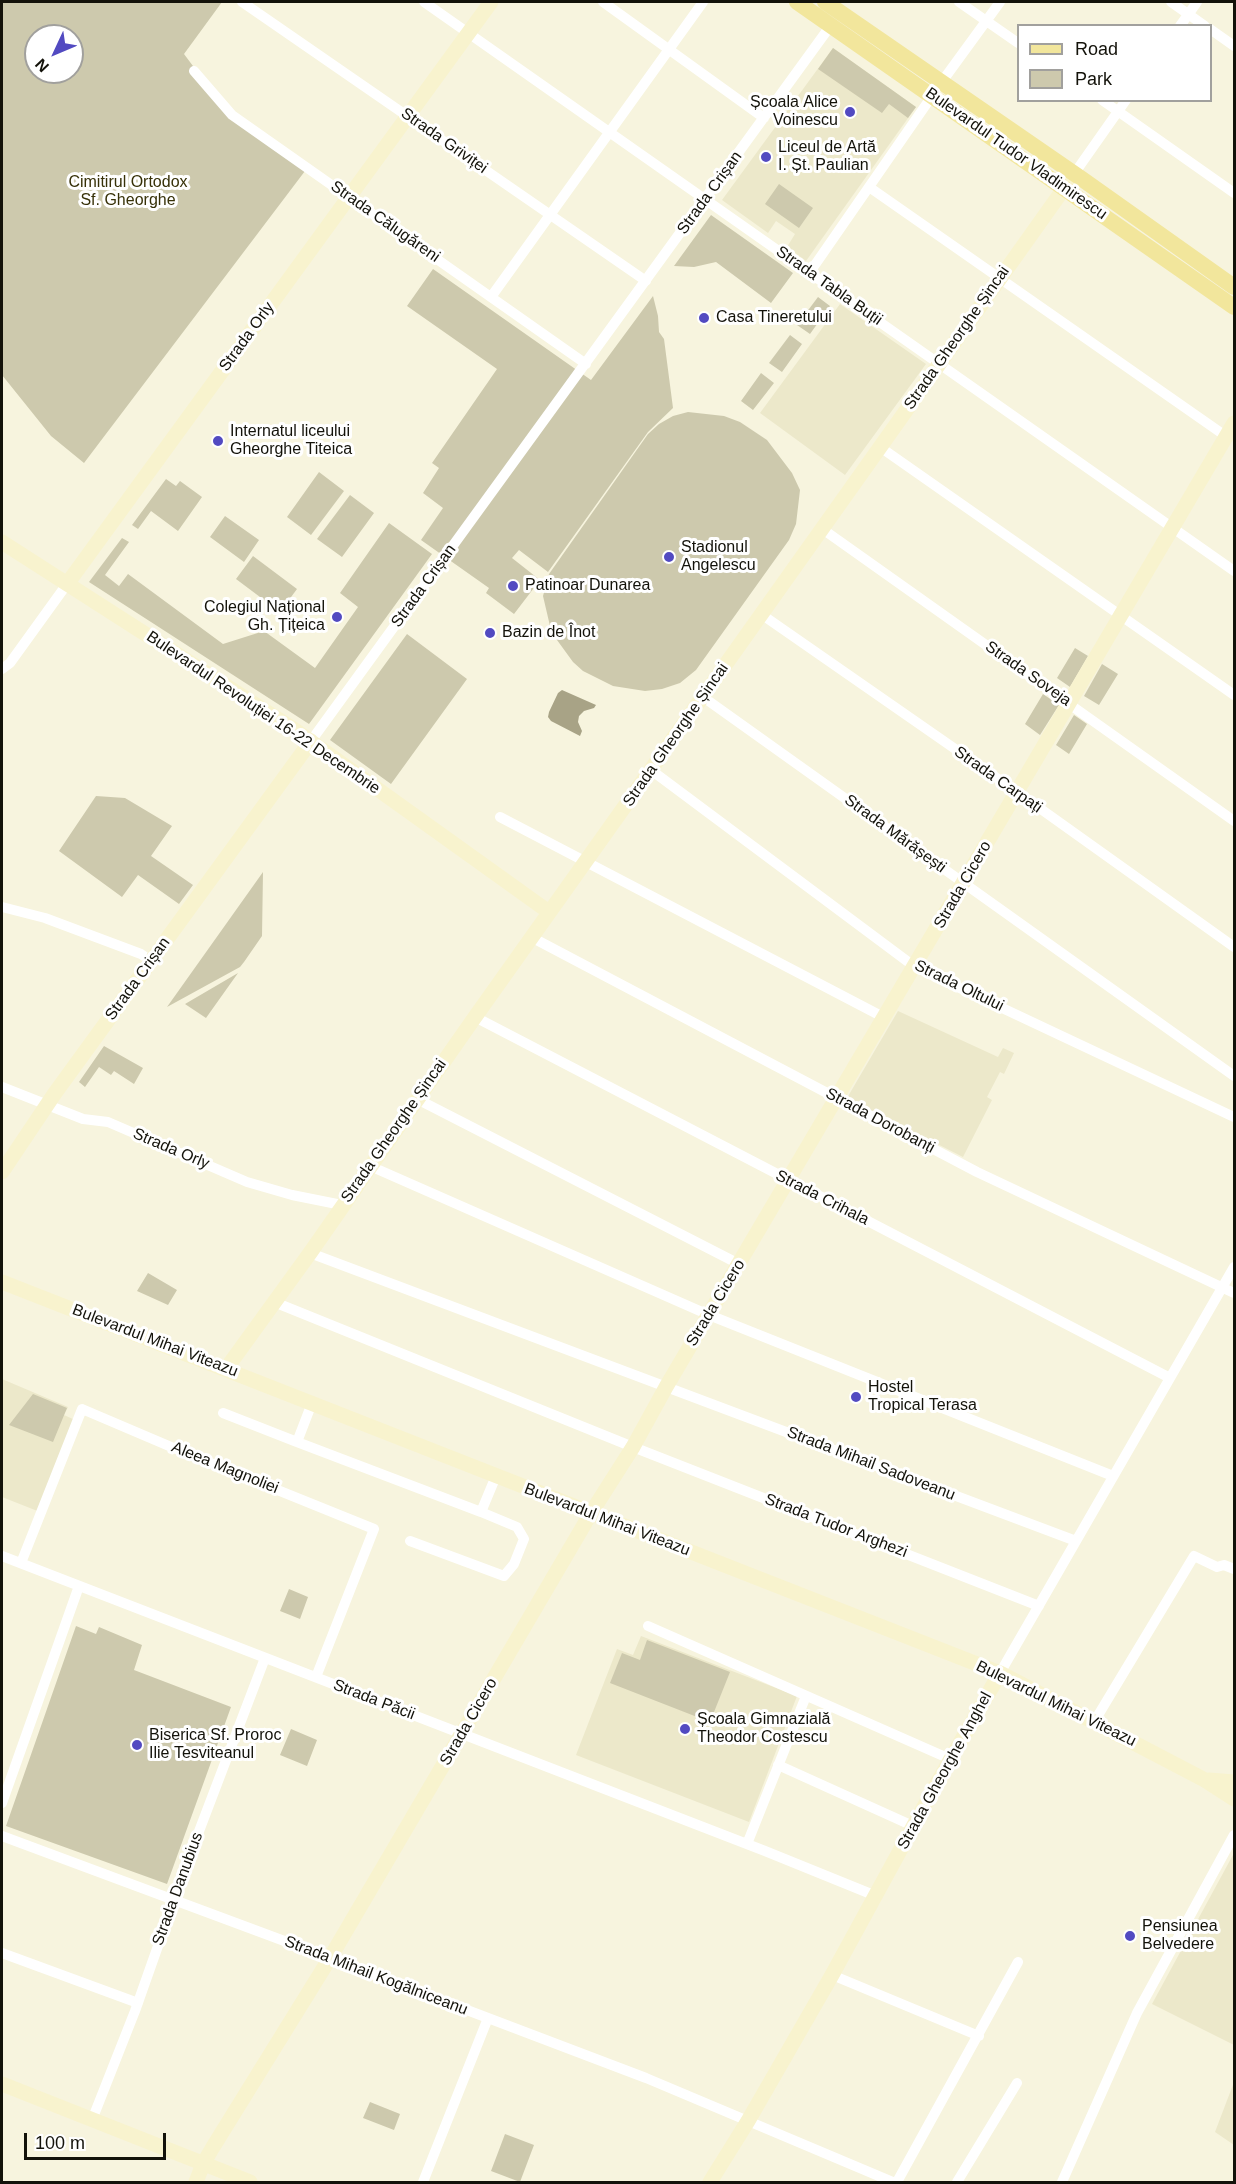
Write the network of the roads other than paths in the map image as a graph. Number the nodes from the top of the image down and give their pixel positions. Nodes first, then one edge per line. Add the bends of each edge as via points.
1 (242, 2) edge
2 (424, 2) edge
3 (491, 2) edge
4 (603, 2) edge
5 (703, 2) edge
6 (797, 2) edge
7 (825, 2) edge
8 (959, 2) edge
9 (999, 2) edge
10 (1171, 2) edge
11 (1197, 2) edge
12 (839, 13) edge
13 (1188, 14) junction
14 (986, 21) junction
15 (1181, 24) edge
16 (1202, 24) edge
17 (1212, 30) edge
18 (468, 33) junction
19 (1017, 42) edge
20 (1234, 46) edge
21 (669, 49) junction
22 (194, 71) dead end
23 (937, 90) junction
24 (1104, 102) edge
25 (1125, 102) edge
26 (1118, 112) junction
27 (408, 116) junction
28 (764, 118) junction
29 (610, 132) junction
30 (1070, 181) junction
31 (869, 187) junction
32 (1234, 193) edge
33 (350, 197) junction
34 (705, 199) junction
35 (550, 215) junction
36 (810, 272) junction
37 (999, 278) junction
38 (646, 281) junction
39 (1234, 287) edge
40 (491, 297) junction
41 (1234, 307) edge
42 (940, 363) junction
43 (586, 364) junction
44 (1234, 423) edge
45 (1227, 437) junction
46 (880, 447) junction
47 (821, 528) junction
48 (1173, 528) junction
49 (2, 542) edge
50 (1234, 571) edge
51 (67, 584) junction
52 (761, 614) junction
53 (1121, 616) junction
54 (2, 669) edge
55 (1234, 695) edge
56 (703, 697) junction
57 (1069, 704) junction
58 (311, 741) junction
59 (651, 770) junction
60 (1017, 792) junction
61 (500, 817) dead end
62 (1234, 821) edge
63 (585, 862) junction
64 (964, 884) junction
65 (2, 907) edge
66 (549, 912) junction
67 (531, 937) junction
68 (1234, 947) edge
69 (151, 961) junction
70 (915, 967) junction
71 (475, 1017) junction
72 (885, 1018) junction
73 (1234, 1076) edge
74 (2, 1087) edge
75 (837, 1098) junction
76 (417, 1099) junction
77 (47, 1103) junction
78 (1234, 1117) edge
79 (370, 1166) junction
80 (2, 1172) edge
81 (789, 1180) junction
82 (342, 1205) junction
83 (310, 1253) junction
84 (739, 1264) junction
85 (1234, 1267) edge
86 (2, 1282) edge
87 (1223, 1287) junction
88 (1234, 1293) edge
89 (274, 1302) junction
90 (709, 1315) junction
91 (226, 1369) junction
92 (1170, 1378) junction
93 (666, 1387) junction
94 (312, 1403) junction
95 (223, 1413) dead end
96 (297, 1442) junction
97 (633, 1447) junction
98 (496, 1476) junction
99 (1113, 1476) junction
100 (481, 1512) junction
101 (591, 1513) junction
102 (410, 1540) dead end
103 (1076, 1541) junction
104 (2, 1556) edge
105 (21, 1563) junction
106 (1234, 1569) edge
107 (79, 1586) junction
108 (1039, 1606) junction
109 (648, 1626) dead end
110 (265, 1658) junction
111 (1000, 1673) junction
112 (316, 1677) junction
113 (806, 1696) junction
114 (1094, 1722) junction
115 (462, 1734) junction
116 (950, 1759) junction
117 (778, 1765) junction
118 (1203, 1779) junction
119 (1234, 1782) edge
120 (1234, 1799) edge
121 (2, 1803) edge
122 (913, 1826) junction
123 (1234, 1835) edge
124 (2, 1836) edge
125 (747, 1844) junction
126 (876, 1896) junction
127 (174, 1900) junction
128 (2, 1953) edge
129 (330, 1958) junction
130 (1018, 1962) dead end
131 (832, 1975) junction
132 (138, 2003) junction
133 (488, 2018) junction
134 (979, 2036) junction
135 (1017, 2083) dead end
136 (2, 2084) edge
137 (92, 2120) junction
138 (748, 2121) junction
139 (203, 2164) junction
140 (196, 2182) edge
141 (250, 2182) edge
142 (423, 2182) edge
143 (710, 2182) edge
144 (895, 2182) edge
145 (957, 2182) edge
146 (1062, 2182) edge

1 - 27 street, Strada Griviței
2 - 18 street, Strada Tabla Buții
3 - 18 street, Strada Orly
4 - 21 street
5 - 21 street
6 - 12 main road, Bulevardul Tudor Vladimirescu
7 - 12 main road, Bulevardul Tudor Vladimirescu
8 - 14 street
9 - 14 street
10 - 13 street
11 - 13 street
12 - 23 main road, Bulevardul Tudor Vladimirescu
12 - 28 street, Strada Crișan
13 - 15 street
13 - 16 street
14 - 19 street
14 - 23 street
17 - 20 street
18 - 27 street, Strada Orly
18 - 29 street, Strada Tabla Buții
21 - 28 street
21 - 29 street
22 - 33 street, Strada Călugăreni via 232,115
23 - 30 main road, Bulevardul Tudor Vladimirescu
23 - 31 street
24 - 26 street
25 - 26 street, Strada Gheorghe Șincai
26 - 30 street, Strada Gheorghe Șincai
26 - 32 street
27 - 33 street, Strada Orly
27 - 35 street, Strada Griviței
28 - 34 street, Strada Crișan
29 - 34 street, Strada Tabla Buții
29 - 35 street
30 - 37 street, Strada Gheorghe Șincai
30 - 39 main road, Bulevardul Tudor Vladimirescu
30 - 41 main road, Bulevardul Tudor Vladimirescu
31 - 36 street
31 - 37 street
33 - 40 street, Strada Călugăreni
33 - 51 street, Strada Orly
34 - 36 street, Strada Tabla Buții
34 - 38 street, Strada Crișan
35 - 38 street, Strada Griviței
35 - 40 street
36 - 42 street, Strada Tabla Buții
37 - 42 street, Strada Gheorghe Șincai
37 - 45 street
38 - 43 street, Strada Crișan
40 - 43 street, Strada Călugăreni
42 - 46 street, Strada Gheorghe Șincai
42 - 48 street, Strada Tabla Buții
43 - 58 street, Strada Crișan
44 - 45 street, Strada Cicero
45 - 48 street, Strada Cicero
46 - 47 street, Strada Gheorghe Șincai
46 - 53 street
47 - 52 street, Strada Gheorghe Șincai
47 - 57 street, Strada Soveja
48 - 50 street, Strada Tabla Buții
48 - 53 street, Strada Cicero
49 - 51 street, Bulevardul Revoluției 16-22 Decembrie
51 - 54 street, Strada Orly
51 - 58 street, Bulevardul Revoluției 16-22 Decembrie
52 - 56 street, Strada Gheorghe Șincai
52 - 60 street, Strada Carpați
53 - 55 street
53 - 57 street, Strada Cicero
56 - 59 street, Strada Gheorghe Șincai
56 - 64 street, Strada Mărășești
57 - 60 street, Strada Cicero
57 - 62 street, Strada Soveja
58 - 66 street, Bulevardul Revoluției 16-22 Decembrie
58 - 69 street, Strada Crișan
59 - 63 street, Strada Gheorghe Șincai
59 - 70 street, Strada Oltului
60 - 64 street, Strada Cicero
60 - 68 street, Strada Carpați
61 - 63 street
63 - 66 street, Strada Gheorghe Șincai
63 - 72 street
64 - 70 street, Strada Cicero
64 - 73 street, Strada Mărășești
65 - 69 street via 45,918
66 - 67 street, Strada Gheorghe Șincai
67 - 71 street, Strada Gheorghe Șincai
67 - 75 street, Strada Dorobanți
69 - 77 street, Strada Crișan
70 - 72 street, Strada Cicero
70 - 78 street, Strada Oltului
71 - 76 street, Strada Gheorghe Șincai
71 - 81 street, Strada Crihala
72 - 75 street, Strada Cicero
74 - 77 street, Strada Orly
75 - 81 street, Strada Cicero
75 - 87 street, Strada Dorobanți via 976,1172
76 - 79 street, Strada Gheorghe Șincai
76 - 84 street
77 - 80 street, Strada Crișan
77 - 82 street, Strada Orly via 83,1119 108,1122 254,1184
79 - 82 street, Strada Gheorghe Șincai
79 - 90 street
81 - 84 street, Strada Cicero
81 - 92 street, Strada Crihala
82 - 83 street, Strada Gheorghe Șincai
83 - 89 street, Strada Gheorghe Șincai
83 - 93 street, Strada Mihail Sadoveanu
84 - 90 street, Strada Cicero
85 - 87 street, Strada Gheorghe Anghel
86 - 91 street, Bulevardul Mihai Viteazu
87 - 88 street, Strada Dorobanți
87 - 92 street, Strada Gheorghe Anghel
89 - 91 street, Strada Gheorghe Șincai
89 - 97 street, Strada Tudor Arghezi
90 - 93 street, Strada Cicero
90 - 99 street
91 - 94 street, Bulevardul Mihai Viteazu
92 - 99 street, Strada Gheorghe Anghel
93 - 97 street, Strada Cicero
93 - 103 street, Strada Mihail Sadoveanu
94 - 96 street
94 - 98 street, Bulevardul Mihai Viteazu
95 - 96 street
96 - 100 street
97 - 101 street, Strada Cicero
97 - 108 street, Strada Tudor Arghezi
98 - 100 street
98 - 101 street, Bulevardul Mihai Viteazu
99 - 103 street, Strada Gheorghe Anghel
100 - 102 street via 517,1527 524,1539 514,1564 504,1576
101 - 111 street, Bulevardul Mihai Viteazu
101 - 115 street, Strada Cicero
103 - 108 street, Strada Gheorghe Anghel
104 - 105 street, Strada Păcii
105 - 107 street, Strada Păcii
105 - 112 street, Aleea Magnoliei via 82,1409 374,1529
106 - 114 street via 1224,1564 1217,1567 1194,1556
107 - 110 street, Strada Păcii
107 - 121 street
108 - 111 street, Strada Gheorghe Anghel
109 - 113 street
110 - 112 street, Strada Păcii
110 - 127 street, Strada Danubius
111 - 114 street, Bulevardul Mihai Viteazu
111 - 116 street, Strada Gheorghe Anghel
112 - 115 street, Strada Păcii
113 - 116 street
113 - 117 street
114 - 118 street, Bulevardul Mihai Viteazu
115 - 125 street, Strada Păcii
115 - 129 street, Strada Cicero
116 - 122 street, Strada Gheorghe Anghel
117 - 122 street
117 - 125 street
118 - 119 street, Bulevardul Mihai Viteazu
118 - 120 street, Bulevardul Mihai Viteazu
122 - 126 street, Strada Gheorghe Anghel
123 - 146 street via 1137,2013
124 - 127 street, Strada Mihail Kogălniceanu
125 - 126 street, Strada Păcii
126 - 131 street, Strada Gheorghe Anghel
127 - 129 street, Strada Mihail Kogălniceanu
127 - 132 street, Strada Danubius
128 - 132 street
129 - 133 street, Strada Mihail Kogălniceanu
129 - 139 street, Strada Cicero
130 - 134 street
131 - 134 street
131 - 138 street, Strada Gheorghe Anghel
132 - 137 street, Strada Danubius
133 - 138 street, Strada Mihail Kogălniceanu
133 - 142 street
134 - 144 street
135 - 145 street
136 - 137 street
137 - 139 street
138 - 143 street, Strada Gheorghe Anghel
138 - 144 street, Strada Mihail Kogălniceanu
139 - 140 street, Strada Cicero
139 - 141 street

